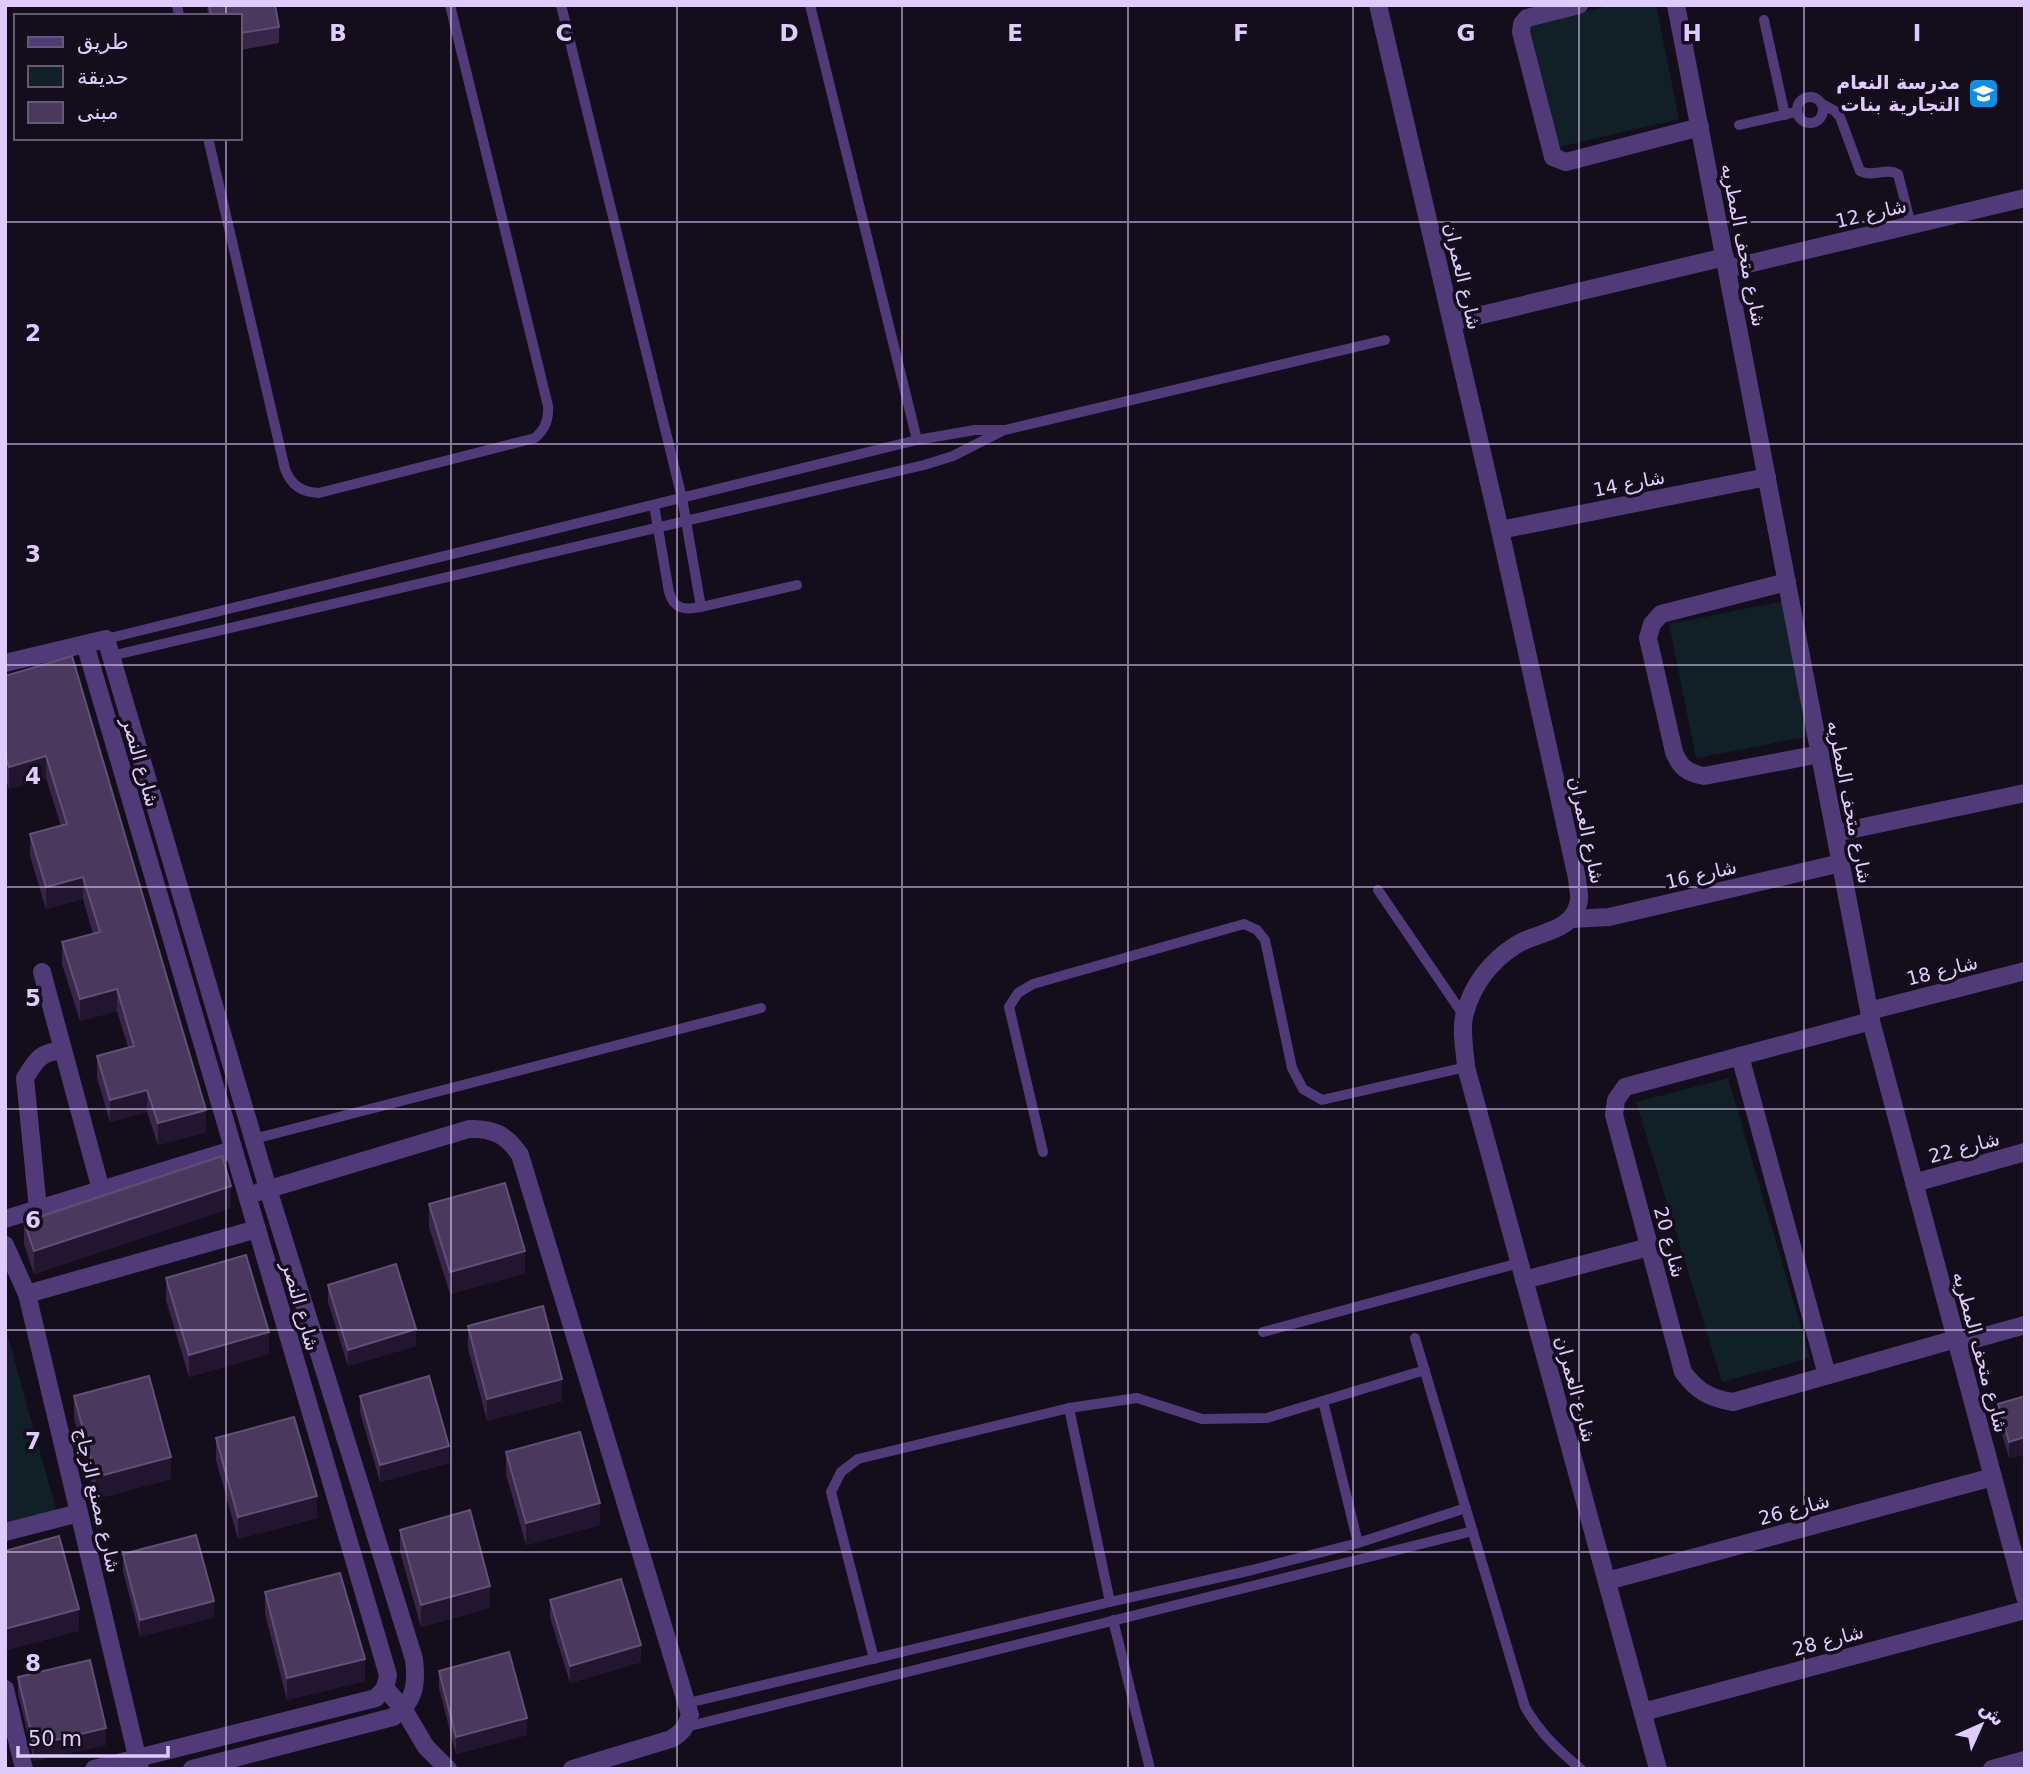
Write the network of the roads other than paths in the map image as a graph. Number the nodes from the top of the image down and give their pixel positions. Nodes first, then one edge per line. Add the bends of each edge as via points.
1 (450, 5) edge
2 (561, 5) edge
3 (810, 5) edge
4 (1378, 5) edge
5 (1579, 5) edge
6 (1676, 5) edge
7 (1764, 20) dead end
8 (1822, 104) junction
9 (1791, 113) junction
10 (1739, 125) dead end
11 (1700, 127) junction
12 (208, 140) edge
13 (2025, 198) edge
14 (1911, 225) junction
15 (1726, 263) junction
16 (1452, 322) junction
17 (1385, 340) dead end
18 (1004, 430) junction
19 (917, 440) junction
20 (1767, 477) junction
21 (682, 498) junction
22 (654, 505) junction
23 (687, 522) junction
24 (658, 529) junction
25 (1500, 530) junction
26 (1787, 582) junction
27 (797, 585) dead end
28 (701, 607) junction
29 (85, 644) junction
30 (108, 648) junction
31 (5, 663) edge
32 (84, 663) junction
33 (1820, 754) junction
34 (2025, 793) edge
35 (1835, 834) junction
36 (1841, 863) junction
37 (1378, 890) dead end
38 (1570, 919) junction
39 (2025, 971) edge
40 (42, 972) dead end
41 (761, 1008) dead end
42 (1464, 1016) junction
43 (1870, 1016) junction
44 (63, 1051) junction
45 (1740, 1056) junction
46 (1466, 1067) junction
47 (254, 1139) junction
48 (232, 1150) junction
49 (1043, 1152) dead end
50 (2025, 1152) edge
51 (1914, 1183) junction
52 (268, 1189) junction
53 (101, 1190) junction
54 (246, 1196) junction
55 (38, 1209) junction
56 (5, 1219) edge
57 (257, 1229) junction
58 (5, 1245) edge
59 (1649, 1247) junction
60 (1522, 1271) junction
61 (27, 1294) junction
62 (2025, 1325) edge
63 (1263, 1332) dead end
64 (1415, 1338) dead end
65 (1956, 1342) junction
66 (1425, 1370) junction
67 (1827, 1375) junction
68 (1323, 1401) junction
69 (1069, 1408) junction
70 (1993, 1477) junction
71 (1466, 1508) junction
72 (79, 1513) junction
73 (1473, 1531) junction
74 (5, 1532) edge
75 (1358, 1543) junction
76 (1607, 1581) junction
77 (2025, 1597) edge
78 (1110, 1602) junction
79 (2025, 1610) edge
80 (1113, 1620) junction
81 (874, 1659) junction
82 (385, 1688) junction
83 (5, 1689) edge
84 (688, 1703) junction
85 (404, 1710) junction
86 (1643, 1712) junction
87 (686, 1727) junction
88 (2025, 1760) edge
89 (139, 1764) edge
90 (24, 1769) edge
91 (94, 1769) edge
92 (192, 1769) edge
93 (449, 1769) edge
94 (572, 1769) edge
95 (1150, 1769) edge
96 (1581, 1769) edge
97 (1658, 1769) edge
98 (1992, 1769) edge

1 - 12 lane via 548,406 548,421 535,438 319,492 294,485 285,469
2 - 21 lane
3 - 19 lane
4 - 16 street, شارع العمران
5 - 11 street via 1527,18 1522,24 1553,157 1566,162
6 - 11 street, شارع متحف المطريه
7 - 9 lane
8 - 9 lane via 1803,98
8 - 9 lane via 1822,116 1814,123 1802,122
8 - 14 lane via 1840,117 1860,171 1898,174
9 - 10 lane
11 - 15 street, شارع متحف المطريه
13 - 14 street, شارع 12
14 - 15 street, شارع 12
15 - 16 street, شارع 12
15 - 20 street, شارع متحف المطريه
16 - 25 street, شارع العمران
17 - 18 lane
18 - 19 lane
18 - 23 lane via 924,465
19 - 21 lane
20 - 25 street, شارع 14
20 - 26 street, شارع متحف المطريه
21 - 22 lane
21 - 23 lane
22 - 24 lane
22 - 30 lane
23 - 24 lane
23 - 28 lane
24 - 28 lane via 672,601 687,610
24 - 30 lane
25 - 38 street, شارع العمران via 1577,878 1579,900
26 - 33 street, شارع متحف المطريه
26 - 33 street via 1661,614 1648,638 1674,752 1679,765 1690,774 1704,776
27 - 28 lane
29 - 30 street
29 - 31 street
29 - 32 street, شارع النصر
30 - 32 street
30 - 47 street, شارع النصر
32 - 48 street, شارع النصر
33 - 35 street, شارع متحف المطريه
34 - 35 street
35 - 36 street, شارع متحف المطريه
36 - 38 street, شارع 16 via 1609,917
36 - 43 street, شارع متحف المطريه
37 - 42 lane
38 - 42 street, شارع العمران via 1552,932 1518,944 1493,962 1475,987
39 - 43 street, شارع 18
40 - 44 street
41 - 47 lane
42 - 46 street, شارع العمران
43 - 45 street, شارع 20
43 - 51 street, شارع متحف المطريه
44 - 53 street
44 - 55 street via 49,1051 25,1078
45 - 59 street, شارع 20 via 1625,1087 1616,1100 1614,1115
45 - 67 street
46 - 49 lane via 1322,1100 1303,1089 1292,1068 1265,940 1244,924 1033,984 1018,993 1009,1007
46 - 60 street, شارع العمران
47 - 52 street, شارع النصر
48 - 53 street
48 - 54 street, شارع النصر
50 - 51 street, شارع 22
51 - 65 street, شارع متحف المطريه
52 - 54 street
52 - 84 street via 469,1129 484,1128 512,1142 520,1155
52 - 85 street, شارع النصر via 414,1658 416,1686
53 - 55 street
54 - 57 street, شارع النصر
55 - 56 street
57 - 61 street
57 - 82 street, شارع النصر via 385,1663
58 - 61 street, شارع مصنع الزجاج
59 - 60 street
59 - 67 street, شارع 20 via 1683,1372 1695,1388 1713,1399 1733,1402
60 - 63 lane
60 - 76 street, شارع العمران
61 - 72 street, شارع مصنع الزجاج
62 - 65 street, شارع 20
64 - 66 lane
65 - 67 street, شارع 20
65 - 70 street, شارع متحف المطريه
66 - 68 lane
66 - 71 lane
68 - 69 lane via 1267,1419 1202,1419 1138,1398
68 - 75 lane
69 - 78 lane
69 - 81 lane via 858,1459 841,1472 831,1492
70 - 76 street, شارع 26
70 - 77 street, شارع متحف المطريه
71 - 73 lane
71 - 75 lane
72 - 74 street
72 - 89 street, شارع مصنع الزجاج
73 - 80 lane
73 - 96 lane via 1525,1707 1554,1746
75 - 78 lane
76 - 86 street, شارع العمران
78 - 81 lane
79 - 86 street, شارع 28
80 - 87 lane
80 - 95 lane
81 - 84 lane
82 - 85 street
82 - 89 street via 376,1698
83 - 90 street
84 - 87 street
85 - 92 street via 380,1721
85 - 93 street via 426,1747
86 - 97 street, شارع العمران
87 - 94 street via 671,1739
88 - 98 street
89 - 91 street

